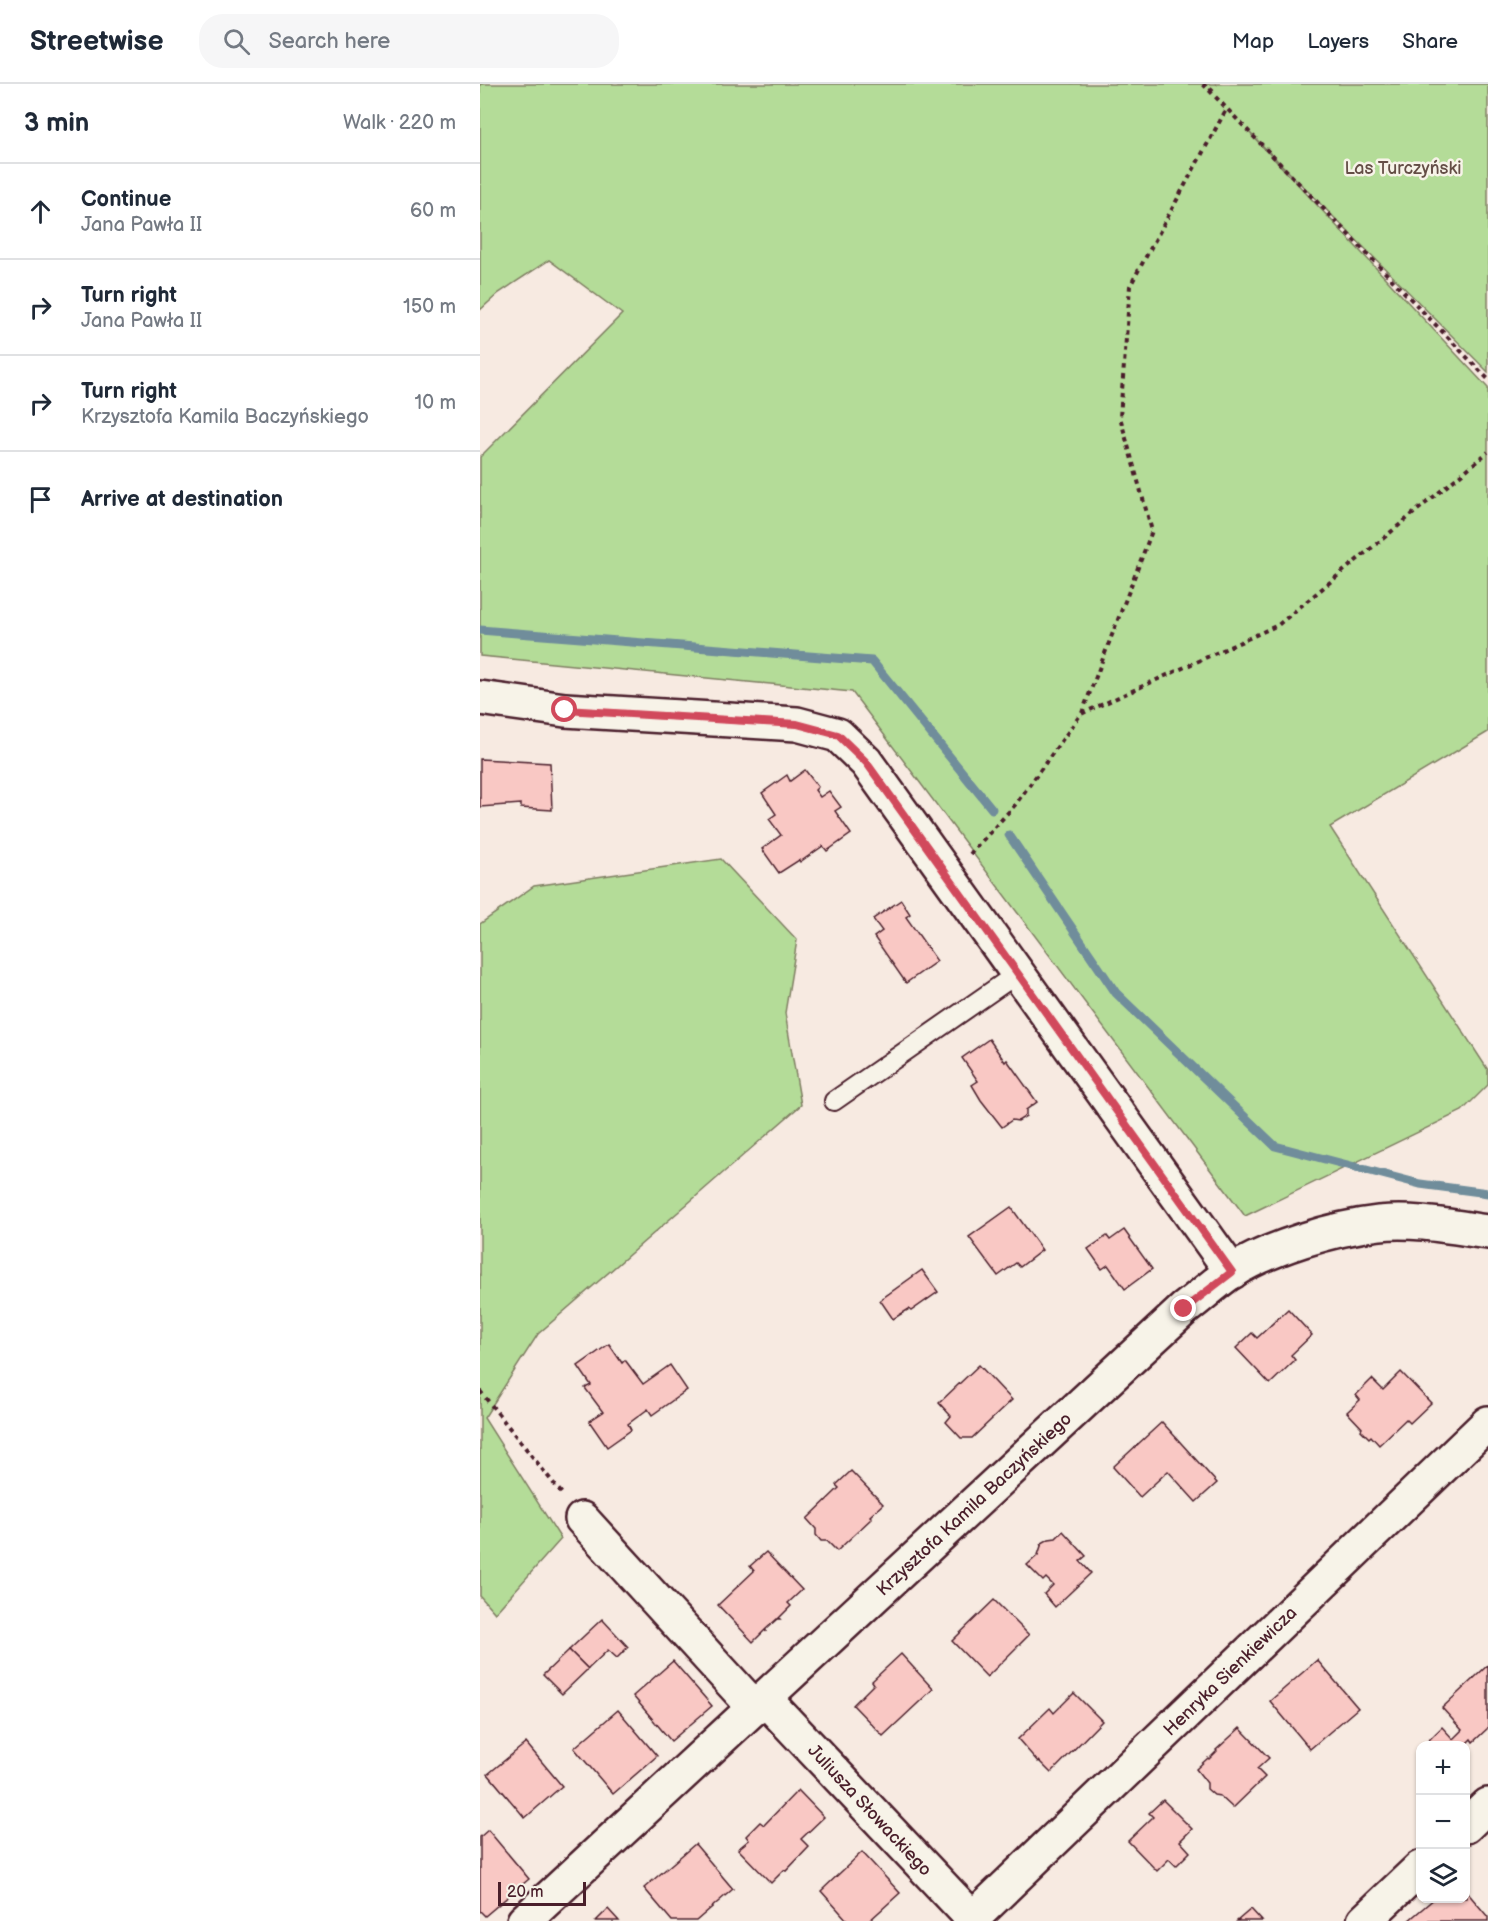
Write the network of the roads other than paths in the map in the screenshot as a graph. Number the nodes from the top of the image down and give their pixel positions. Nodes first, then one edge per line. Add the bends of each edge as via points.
1 (480, 698) edge
2 (1018, 973) junction
3 (834, 1101) dead end
4 (1488, 1232) edge
5 (1232, 1272) junction
6 (1488, 1423) edge
7 (582, 1519) road end
8 (760, 1703) junction
9 (1488, 1805) edge
10 (1470, 1822) edge
11 (1416, 1872) edge
12 (974, 1920) edge
13 (524, 1921) edge
14 (1364, 1921) edge

1 - 2 street via 565,710 797,724 838,735 866,762
2 - 3 lane
2 - 5 street
4 - 5 street, Krzysztofa Kamila Baczyńskiego via 1379,1222 1278,1248
5 - 8 street, Krzysztofa Kamila Baczyńskiego via 1176,1317
6 - 12 street, Henryka Sienkiewicza
7 - 8 street, Juliusza Słowackiego
8 - 12 street, Juliusza Słowackiego
8 - 13 street, Krzysztofa Kamila Baczyńskiego
9 - 10 street
11 - 14 street

